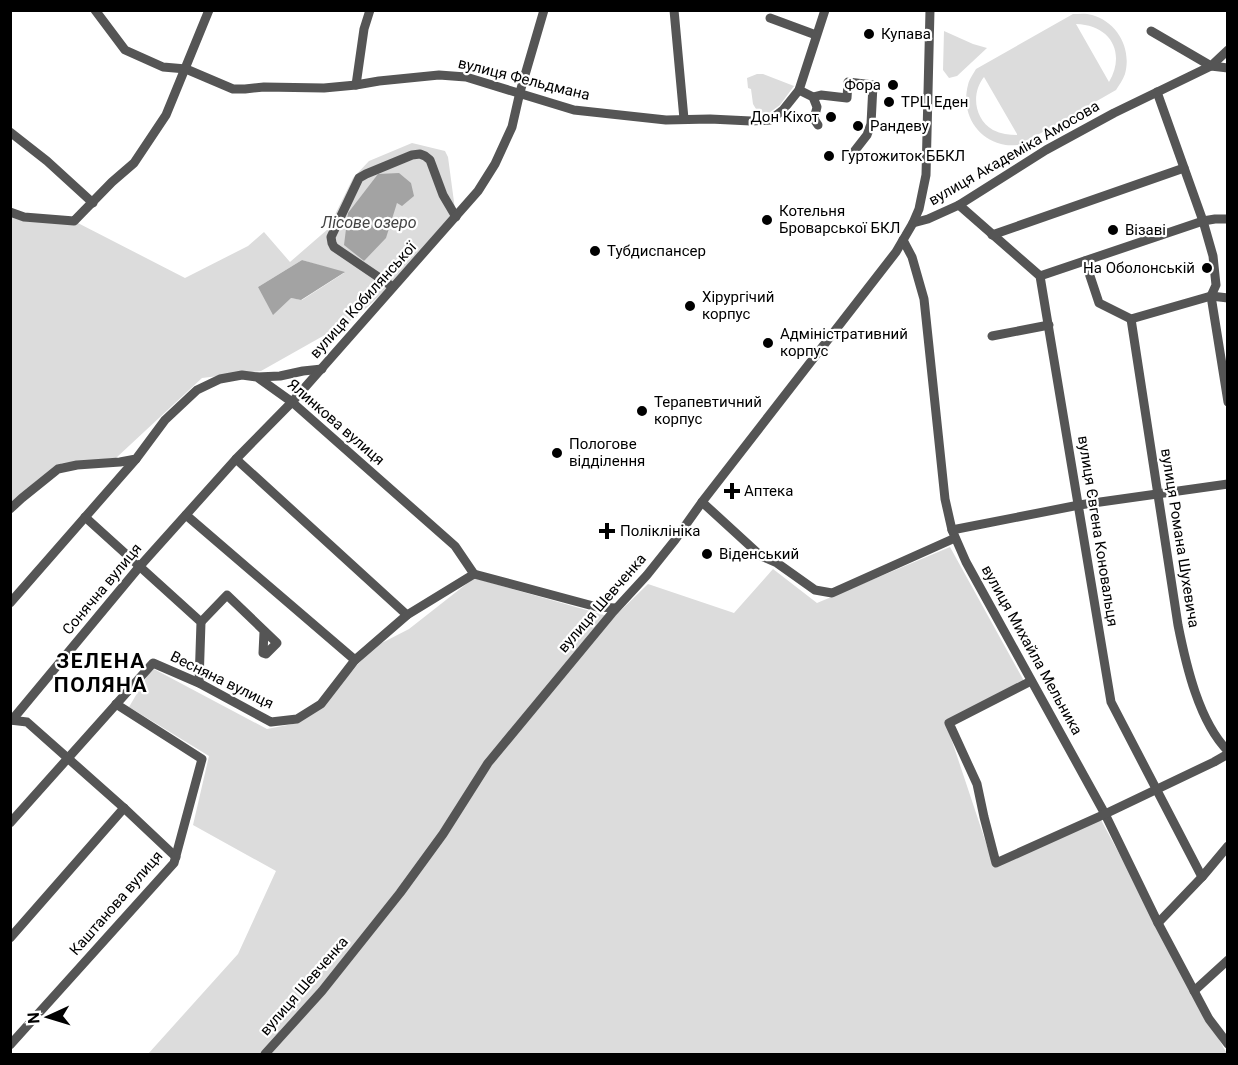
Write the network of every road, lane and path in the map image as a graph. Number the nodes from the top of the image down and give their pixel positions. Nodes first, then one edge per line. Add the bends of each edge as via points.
1 (95, 10) edge
2 (209, 10) edge
3 (370, 10) edge
4 (543, 10) edge
5 (674, 10) edge
6 (825, 10) edge
7 (930, 10) edge
8 (770, 18) dead end
9 (1151, 31) dead end
10 (816, 35) junction
11 (1227, 50) edge
12 (1211, 66) junction
13 (1227, 68) edge
14 (186, 69) junction
15 (356, 85) junction
16 (799, 90) junction
17 (520, 92) junction
18 (1157, 92) junction
19 (813, 97) junction
20 (684, 119) junction
21 (818, 125) dead end
22 (10, 132) edge
23 (853, 153) dead end
24 (1184, 168) junction
25 (93, 203) junction
26 (959, 205) junction
27 (10, 212) edge
28 (456, 217) junction
29 (1227, 219) edge
30 (1203, 221) junction
31 (913, 223) junction
32 (992, 235) junction
33 (903, 240) junction
34 (1085, 261) junction
35 (1040, 276) junction
36 (393, 287) junction
37 (1211, 296) junction
38 (1227, 298) edge
39 (1131, 319) junction
40 (1049, 326) junction
41 (992, 336) dead end
42 (322, 369) junction
43 (257, 377) junction
44 (292, 402) junction
45 (1227, 402) edge
46 (135, 459) junction
47 (236, 459) junction
48 (1227, 484) edge
49 (1158, 495) junction
50 (702, 502) junction
51 (1079, 505) junction
52 (10, 509) edge
53 (186, 515) junction
54 (85, 516) junction
55 (954, 534) junction
56 (140, 566) junction
57 (474, 574) junction
58 (10, 603) edge
59 (614, 610) junction
60 (407, 615) junction
61 (201, 622) junction
62 (264, 632) dead end
63 (355, 660) junction
64 (1031, 681) junction
65 (199, 683) junction
66 (116, 704) junction
67 (11, 720) edge
68 (1227, 752) edge
69 (67, 758) junction
70 (1156, 789) junction
71 (124, 808) junction
72 (1105, 814) junction
73 (10, 823) edge
74 (1227, 846) edge
75 (176, 857) junction
76 (1202, 877) junction
77 (1158, 923) junction
78 (10, 938) edge
79 (1227, 960) edge
80 (1194, 991) junction
81 (1226, 1038) edge
82 (10, 1045) edge
83 (265, 1054) edge

1 - 14 street, вулиця Фельдмана via 125,50 163,68
2 - 14 street
3 - 15 street
4 - 17 street, вулиця Кобилянської
5 - 20 street
6 - 10 street, вулиця Фельдмана
7 - 31 street, вулиця Шевченка via 926,175
8 - 10 street
9 - 12 street
10 - 16 street, вулиця Фельдмана
11 - 12 street
12 - 13 street
12 - 18 street, вулиця Академіка Амосова
14 - 15 street, вулиця Фельдмана via 233,88
14 - 25 street via 153,136 134,163
15 - 17 street, вулиця Фельдмана via 439,75 466,77
16 - 19 street
16 - 20 street, вулиця Фельдмана via 770,120
17 - 20 street, вулиця Фельдмана via 574,110
17 - 28 street, вулиця Кобилянської via 512,127 495,164
18 - 24 street
18 - 26 street, вулиця Академіка Амосова via 1046,150
19 - 21 street
19 - 23 street via 847,98 848,82 873,85 871,124
22 - 25 street
24 - 30 street
24 - 32 street
25 - 27 street via 74,221 24,217
26 - 31 street, вулиця Академіка Амосова
26 - 32 street
28 - 36 street, вулиця Кобилянської
28 - 36 street via 425,156 412,155 359,178 331,237 332,243
29 - 30 street
30 - 34 street
30 - 37 street via 1215,273 1216,285
31 - 33 street, вулиця Шевченка
32 - 35 street
33 - 50 street, вулиця Шевченка
33 - 55 street, вулиця Михайла Мельника via 924,299 945,499
34 - 35 street
34 - 39 street via 1099,303
35 - 40 street, вулиця Євгена Коновальця
36 - 42 street, вулиця Кобилянської
37 - 38 street
37 - 39 street
37 - 45 street
39 - 49 street, вулиця Романа Шухевича
40 - 41 street
40 - 51 street, вулиця Євгена Коновальця
42 - 43 street
42 - 44 street, вулиця Кобилянської
43 - 44 street, Ялинкова вулиця
43 - 46 street via 220,379 197,390 165,420
44 - 47 street, Сонячна вулиця
44 - 57 street, Ялинкова вулиця via 455,546
46 - 52 street via 58,469
46 - 54 street
47 - 53 street, Сонячна вулиця
47 - 60 street
48 - 49 street
49 - 51 street
49 - 68 street, вулиця Романа Шухевича via 1186,667 1210,727
50 - 55 street via 761,556 815,590 832,593
50 - 59 street, вулиця Шевченка via 647,575
51 - 55 street
51 - 70 street, вулиця Євгена Коновальця via 1111,702
53 - 56 street, Сонячна вулиця
53 - 63 street
54 - 56 street
54 - 58 street
55 - 64 street, вулиця Михайла Мельника
56 - 61 street
56 - 67 street, Сонячна вулиця
57 - 59 street
57 - 60 street, Весняна вулиця
59 - 83 street, вулиця Шевченка via 488,763 398,895 322,991
60 - 63 street, Весняна вулиця
61 - 62 street via 227,596
61 - 65 street
63 - 65 street, Весняна вулиця via 321,704 297,719 271,722
64 - 72 street, вулиця Михайла Мельника
64 - 72 street via 949,723 977,784 996,863
65 - 66 street, Весняна вулиця via 153,663
66 - 69 street, Весняна вулиця
66 - 75 street, Каштанова вулиця via 202,759
67 - 69 street, Сонячна вулиця via 27,722
68 - 70 street
69 - 71 street, Сонячна вулиця
69 - 73 street, Весняна вулиця
70 - 72 street
70 - 76 street, вулиця Євгена Коновальця
71 - 75 street, Сонячна вулиця
71 - 78 street
72 - 77 street, вулиця Михайла Мельника
74 - 76 street
75 - 82 street, Каштанова вулиця
76 - 77 street
77 - 80 street, вулиця Михайла Мельника
79 - 80 street
80 - 81 street, вулиця Михайла Мельника via 1209,1020

